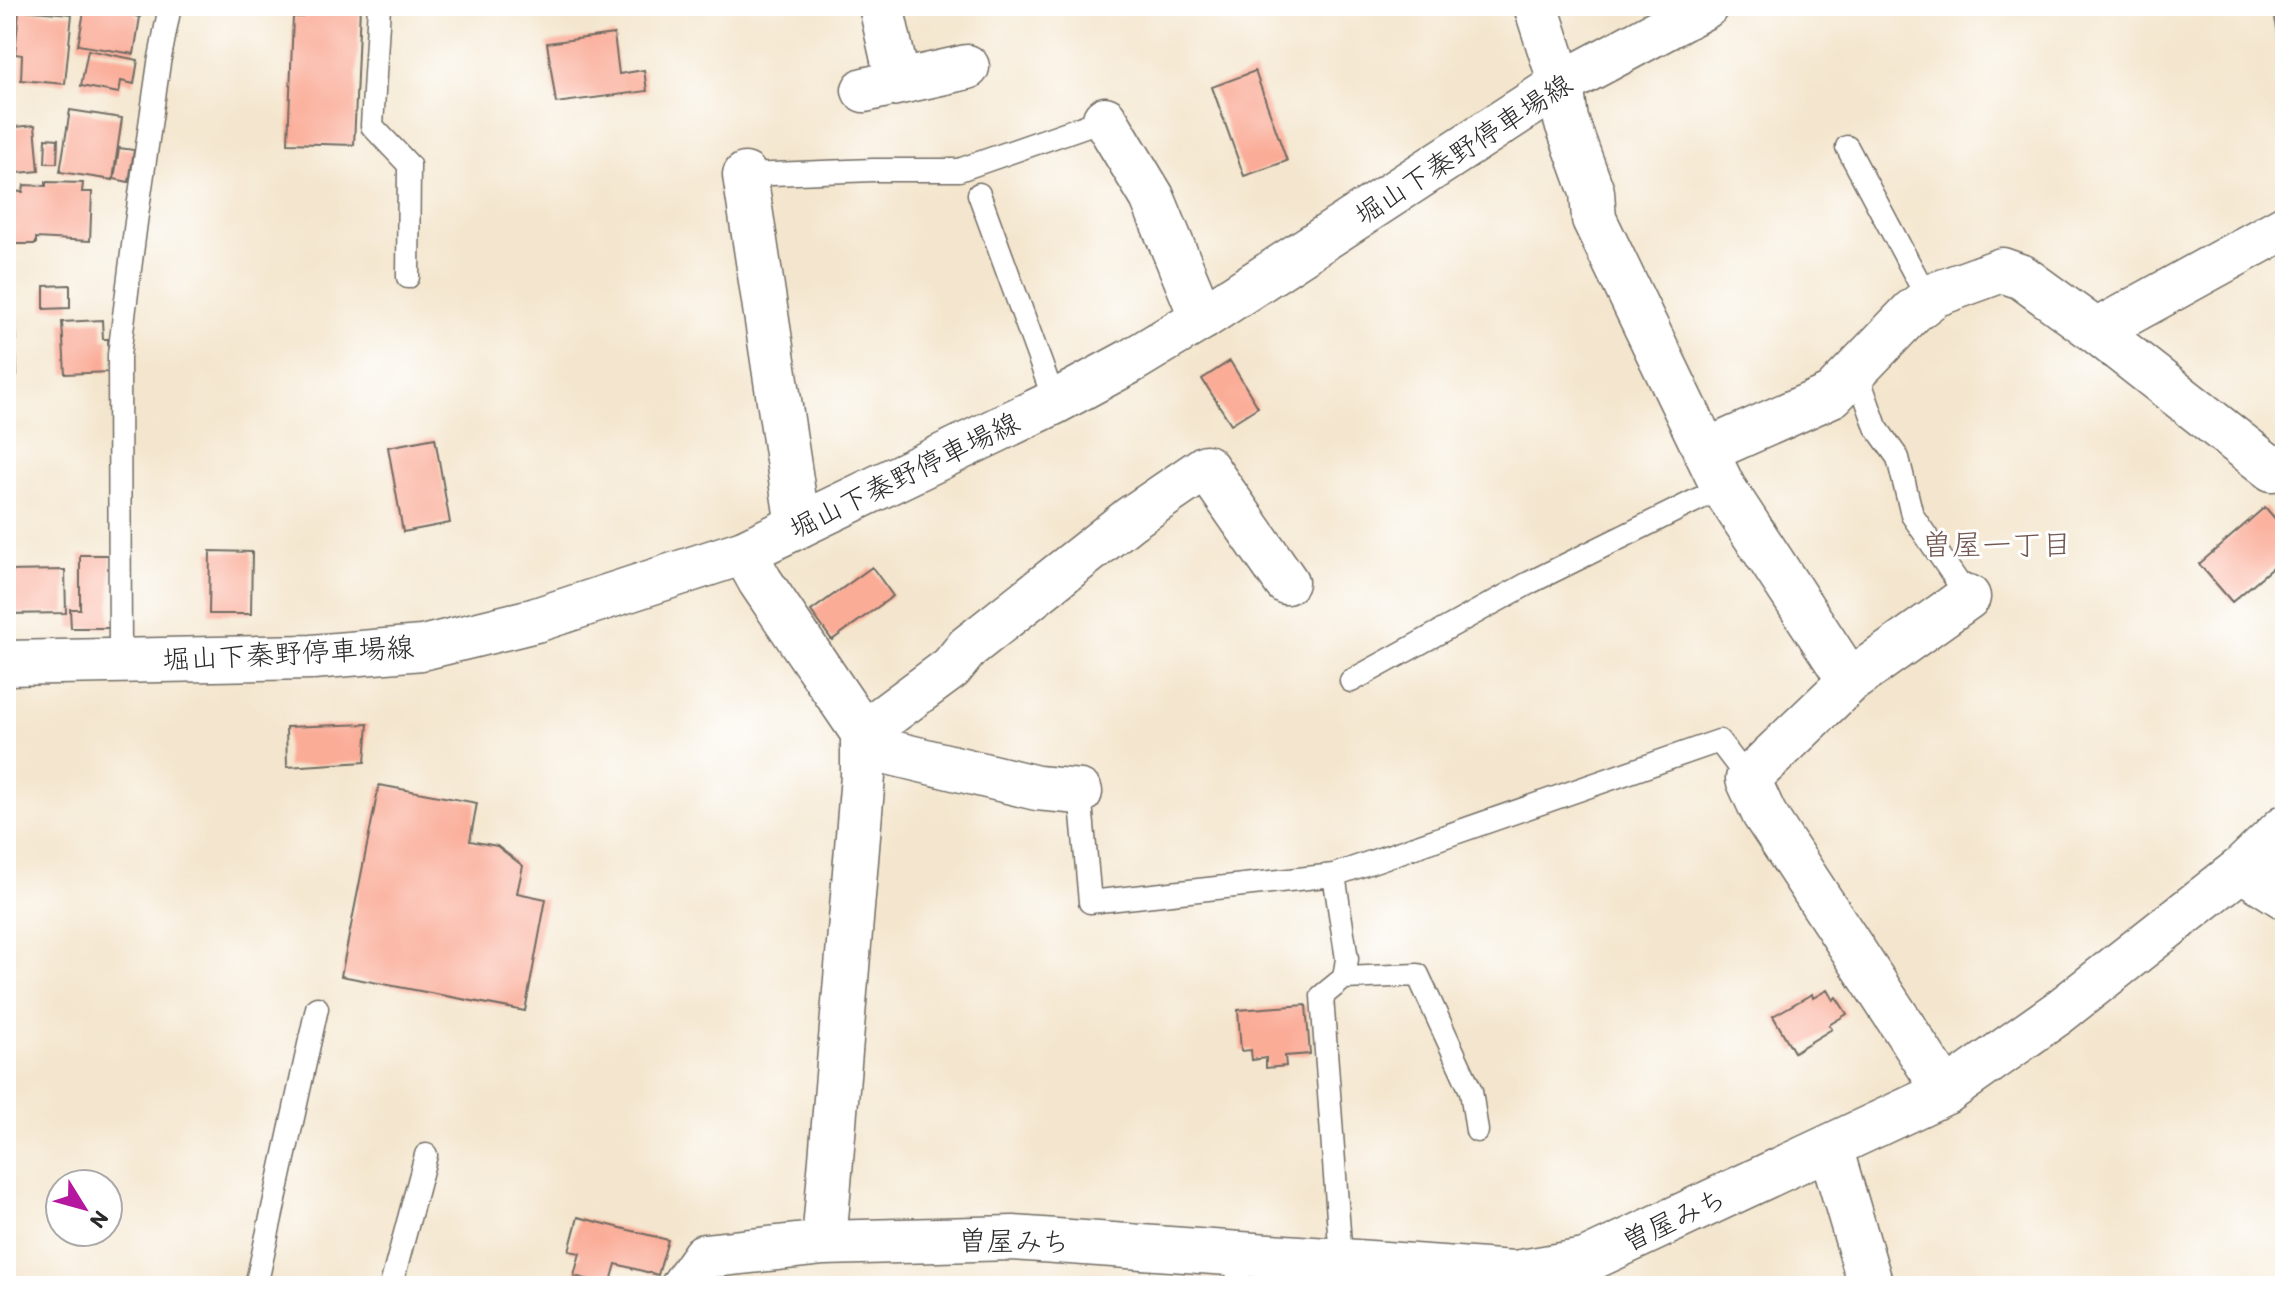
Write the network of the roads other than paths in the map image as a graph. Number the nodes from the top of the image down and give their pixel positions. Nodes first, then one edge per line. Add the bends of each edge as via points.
1 (170, 6) edge
2 (379, 6) edge
3 (881, 6) edge
4 (1536, 6) edge
5 (1706, 6) edge
6 (967, 67) dead end
7 (1561, 84) junction
8 (1105, 119) joint
9 (1847, 147) dead end
10 (745, 175) joint
11 (979, 194) dead end
12 (2285, 227) edge
13 (408, 277) dead end
14 (1928, 299) junction
15 (1202, 318) junction
16 (2096, 331) junction
17 (1856, 370) junction
18 (1055, 402) junction
19 (2285, 466) edge
20 (1714, 469) junction
21 (798, 526) junction
22 (744, 552) junction
23 (1286, 582) dead end
24 (1968, 597) joint
25 (120, 660) junction
26 (6, 663) edge
27 (1351, 681) dead end
28 (1850, 681) junction
29 (863, 733) junction
30 (1748, 779) junction
31 (1080, 792) joint
32 (2285, 827) edge
33 (2241, 869) junction
34 (1334, 875) junction
35 (2285, 897) edge
36 (1344, 978) junction
37 (317, 1008) dead end
38 (1946, 1092) junction
39 (1477, 1131) dead end
40 (1830, 1147) junction
41 (426, 1155) dead end
42 (824, 1243) junction
43 (1341, 1259) junction
44 (1238, 1271) edge
45 (1516, 1279) edge
46 (256, 1286) edge
47 (391, 1286) edge
48 (683, 1286) edge
49 (1871, 1286) edge

1 - 25 lane via 119,355
2 - 13 lane via 372,126 409,165
3 - 6 street via 881,86
4 - 7 street
5 - 7 street, 堀山下秦野停車場線
7 - 15 street, 堀山下秦野停車場線
7 - 20 street via 1566,120 1592,192 1594,219
8 - 10 lane via 959,170
8 - 15 street via 1152,197
9 - 14 lane
10 - 21 street
11 - 18 lane
12 - 16 street
14 - 16 street via 2002,270 2022,277
14 - 17 street
15 - 18 street, 堀山下秦野停車場線
16 - 19 street via 2272,469
17 - 20 street via 1832,395
17 - 24 lane via 1876,427 1898,458 1912,515
18 - 21 street, 堀山下秦野停車場線
20 - 27 lane via 1529,583
20 - 28 street
21 - 22 street, 堀山下秦野停車場線
22 - 25 street, 堀山下秦野停車場線 via 536,620 422,648 312,657
22 - 29 street
23 - 29 street via 1206,467 1130,519 968,647 951,668
24 - 28 street
25 - 26 street, 堀山下秦野停車場線
28 - 30 street
29 - 31 street via 888,752 1037,788
29 - 42 street
30 - 34 lane via 1719,741
30 - 38 street via 1764,814
31 - 34 lane via 1090,902
32 - 33 street, 曽屋みち
33 - 35 street
33 - 38 street, 曽屋みち via 2058,1013
34 - 36 lane via 1347,959
36 - 39 lane via 1418,975 1471,1091
36 - 43 lane via 1322,996
37 - 46 lane
38 - 40 street, 曽屋みち
40 - 45 street, 曽屋みち via 1585,1261
40 - 49 street
41 - 47 lane
42 - 44 street, 曽屋みち via 1013,1238 1149,1246
42 - 48 street, 曽屋みち via 704,1256
43 - 44 street, 曽屋みち
43 - 45 street, 曽屋みち

